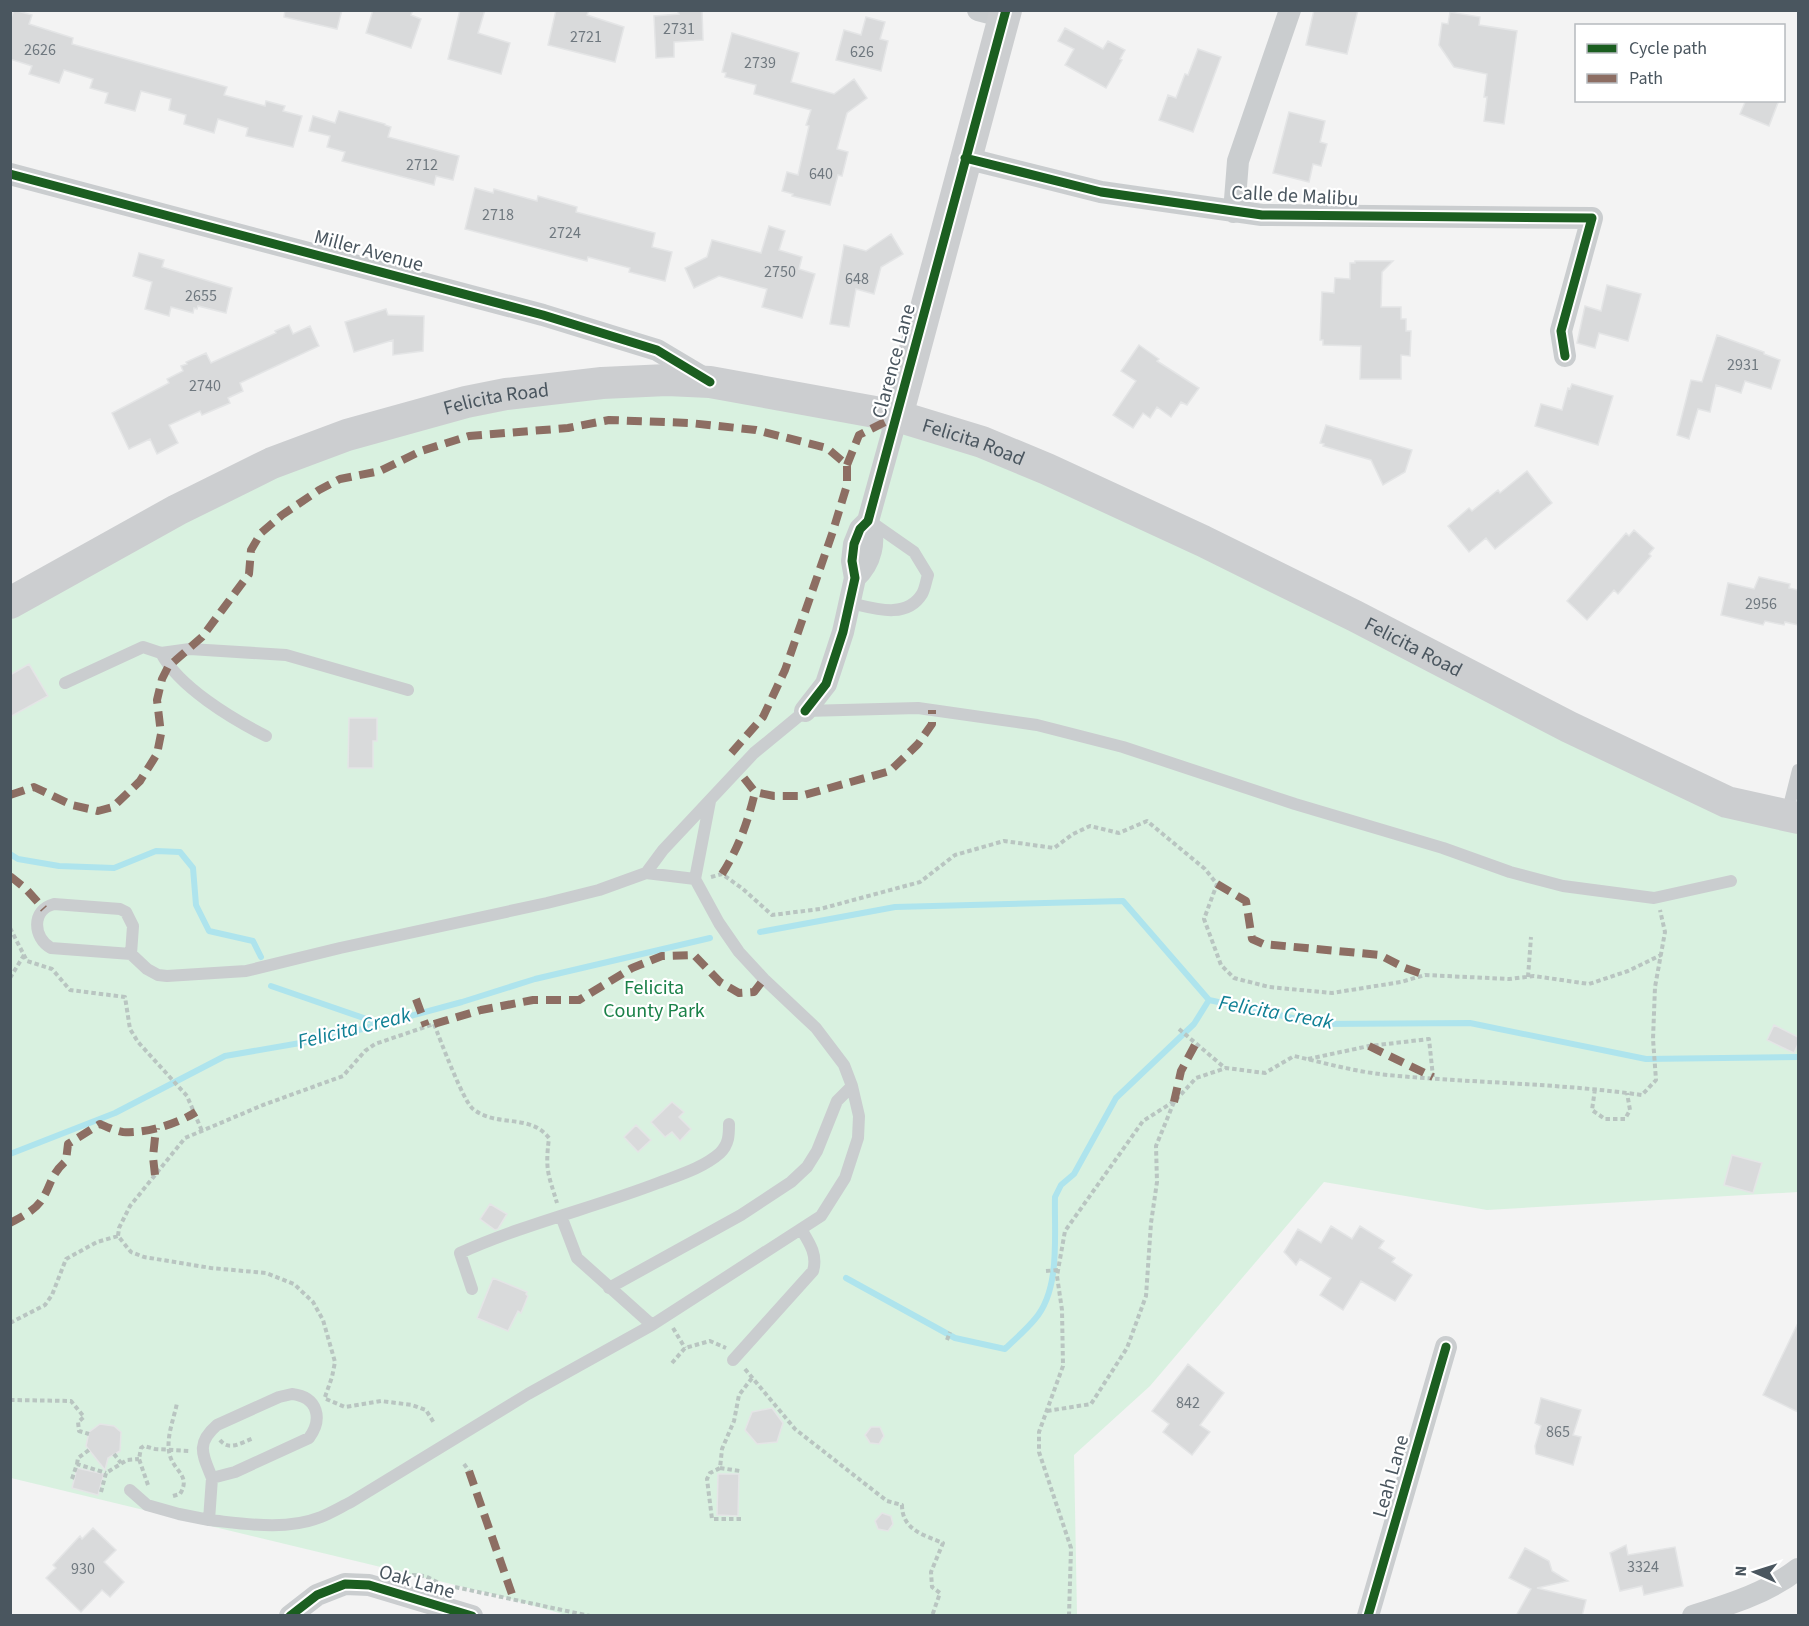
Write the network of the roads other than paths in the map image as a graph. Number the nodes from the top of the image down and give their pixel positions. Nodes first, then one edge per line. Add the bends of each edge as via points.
1 (1290, 10) edge
2 (996, 13) edge
3 (965, 158) junction
4 (10, 174) edge
5 (1234, 212) junction
6 (1565, 356) dead end
7 (710, 382) junction
8 (897, 416) junction
9 (868, 520) junction
10 (13, 596) edge
11 (850, 603) junction
12 (161, 653) junction
13 (65, 683) dead end
14 (408, 690) dead end
15 (805, 711) junction
16 (266, 736) dead end
17 (1798, 770) edge
18 (710, 801) junction
19 (1793, 816) edge
20 (646, 873) junction
21 (696, 880) junction
22 (1731, 881) dead end
23 (131, 954) junction
24 (852, 1086) junction
25 (729, 1124) dead end
26 (561, 1216) junction
27 (801, 1229) junction
28 (609, 1288) junction
29 (472, 1289) dead end
30 (652, 1325) junction
31 (1446, 1347) dead end
32 (735, 1357) road end
33 (212, 1478) junction
34 (130, 1490) dead end
35 (209, 1520) junction
36 (1798, 1569) edge
37 (290, 1616) edge
38 (472, 1616) edge
39 (1368, 1616) edge
40 (1693, 1616) edge

1 - 5 street via 1238,161
2 - 3 main road, Clarence Lane
3 - 5 street, Calle de Malibu via 1101,192
3 - 8 main road, Clarence Lane
4 - 7 street, Miller Avenue via 543,315 657,350
5 - 6 street, Calle de Malibu via 1592,218 1562,331
7 - 8 main road, Felicita Road
7 - 10 main road, Felicita Road via 602,383 506,394 346,435 272,463
8 - 9 street, Clarence Lane
8 - 19 main road, Felicita Road via 982,442 1203,541 1569,727 1727,802
9 - 11 street, Clarence Lane via 854,544 855,578
9 - 11 lane via 914,552 928,575 922,594 901,611
11 - 15 street, Clarence Lane via 826,684
12 - 13 lane via 143,647
12 - 14 lane via 190,649 286,655
12 - 16 lane via 168,667 189,686 236,722
15 - 18 lane via 754,753
15 - 22 lane via 918,708 1037,725 1123,747 1563,886 1657,897
17 - 19 lane
18 - 20 lane
18 - 21 lane
20 - 21 lane
20 - 23 lane via 547,903 246,971 158,975
21 - 24 lane via 739,951 818,1030 844,1065
23 - 23 lane via 51,948 39,938 39,915 54,904 120,909 133,926
24 - 27 lane via 859,1116 853,1158 833,1200 821,1216
24 - 28 lane via 837,1101 807,1167 791,1182 741,1215
25 - 26 lane via 729,1139 721,1151 700,1166 626,1196
26 - 28 lane via 577,1258
26 - 29 lane via 496,1236 460,1253
27 - 30 lane
27 - 32 lane via 813,1250 813,1271
28 - 30 lane
30 - 35 lane via 322,1516 289,1525 265,1526
31 - 39 street, Leah Lane
33 - 33 lane via 202,1446 218,1425 279,1397 292,1394 308,1399 317,1422 309,1438 235,1472
33 - 35 lane
34 - 35 lane via 147,1505
36 - 40 street via 1774,1586 1741,1601
37 - 38 street, Oak Lane via 317,1595 345,1584 369,1586

